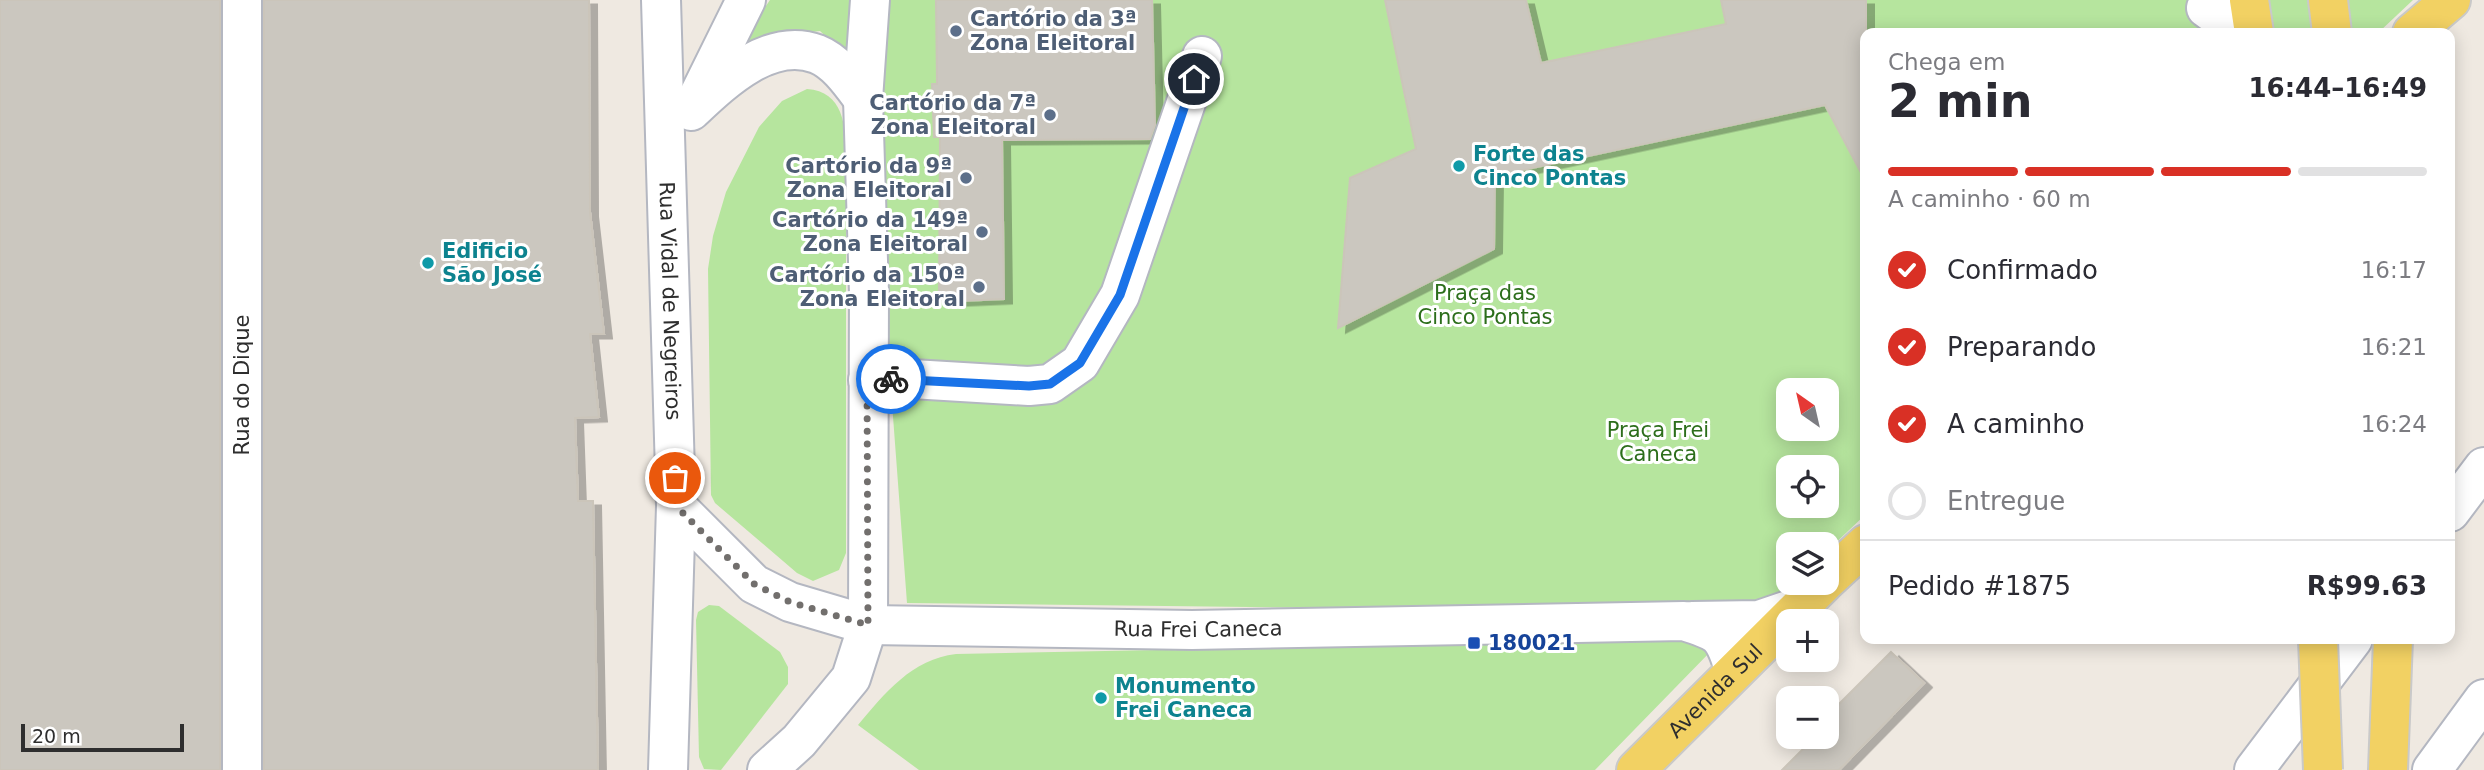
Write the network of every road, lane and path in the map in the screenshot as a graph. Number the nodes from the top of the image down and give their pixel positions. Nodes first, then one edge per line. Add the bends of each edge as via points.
1 (242, 0) edge
2 (661, 0) edge
3 (746, 0) edge
4 (870, 0) edge
5 (2249, 0) edge
6 (2328, 0) edge
7 (2451, 0) edge
8 (2207, 3) edge
9 (2234, 28) edge
10 (2253, 28) edge
11 (2331, 28) edge
12 (2418, 28) edge
13 (1202, 55) dead end
14 (863, 99) junction
15 (691, 111) junction
16 (664, 171) junction
17 (867, 380) junction
18 (2484, 467) edge
19 (2455, 505) edge
20 (676, 506) junction
21 (1860, 550) edge
22 (1839, 569) edge
23 (1807, 595) edge
24 (1812, 595) edge
25 (1684, 621) junction
26 (868, 625) junction
27 (2318, 644) edge
28 (2349, 644) edge
29 (2393, 644) edge
30 (1734, 669) junction
31 (2484, 699) edge
32 (242, 770) edge
33 (668, 770) edge
34 (767, 770) edge
35 (1636, 770) edge
36 (2254, 770) edge
37 (2323, 770) edge
38 (2388, 770) edge
39 (2432, 770) edge

1 - 32 street, Rua do Dique
2 - 16 street, Rua Vidal de Negreiros
3 - 15 street
4 - 14 street
5 - 10 main road
6 - 11 main road
7 - 12 main road
8 - 9 street
13 - 17 street via 1120,295 1080,363 1050,384 1029,386
14 - 15 street via 846,75 819,55 795,50 761,59 727,76
14 - 17 street
15 - 16 street
16 - 20 street, Rua Vidal de Negreiros
17 - 26 street
18 - 19 street
20 - 26 street, Rua Frei Caneca via 754,584 790,602
20 - 33 street, Rua Vidal de Negreiros
21 - 22 main road, Avenida Sul
23 - 25 street via 1759,620
24 - 30 main road, Avenida Sul
25 - 26 street, Rua Frei Caneca via 1192,630
25 - 30 street, Rua Frei Caneca via 1715,631 1725,641
26 - 34 street via 851,678 799,741
27 - 37 main road, bridge
28 - 36 street
29 - 38 main road
30 - 35 main road, Avenida Sul
31 - 39 street

